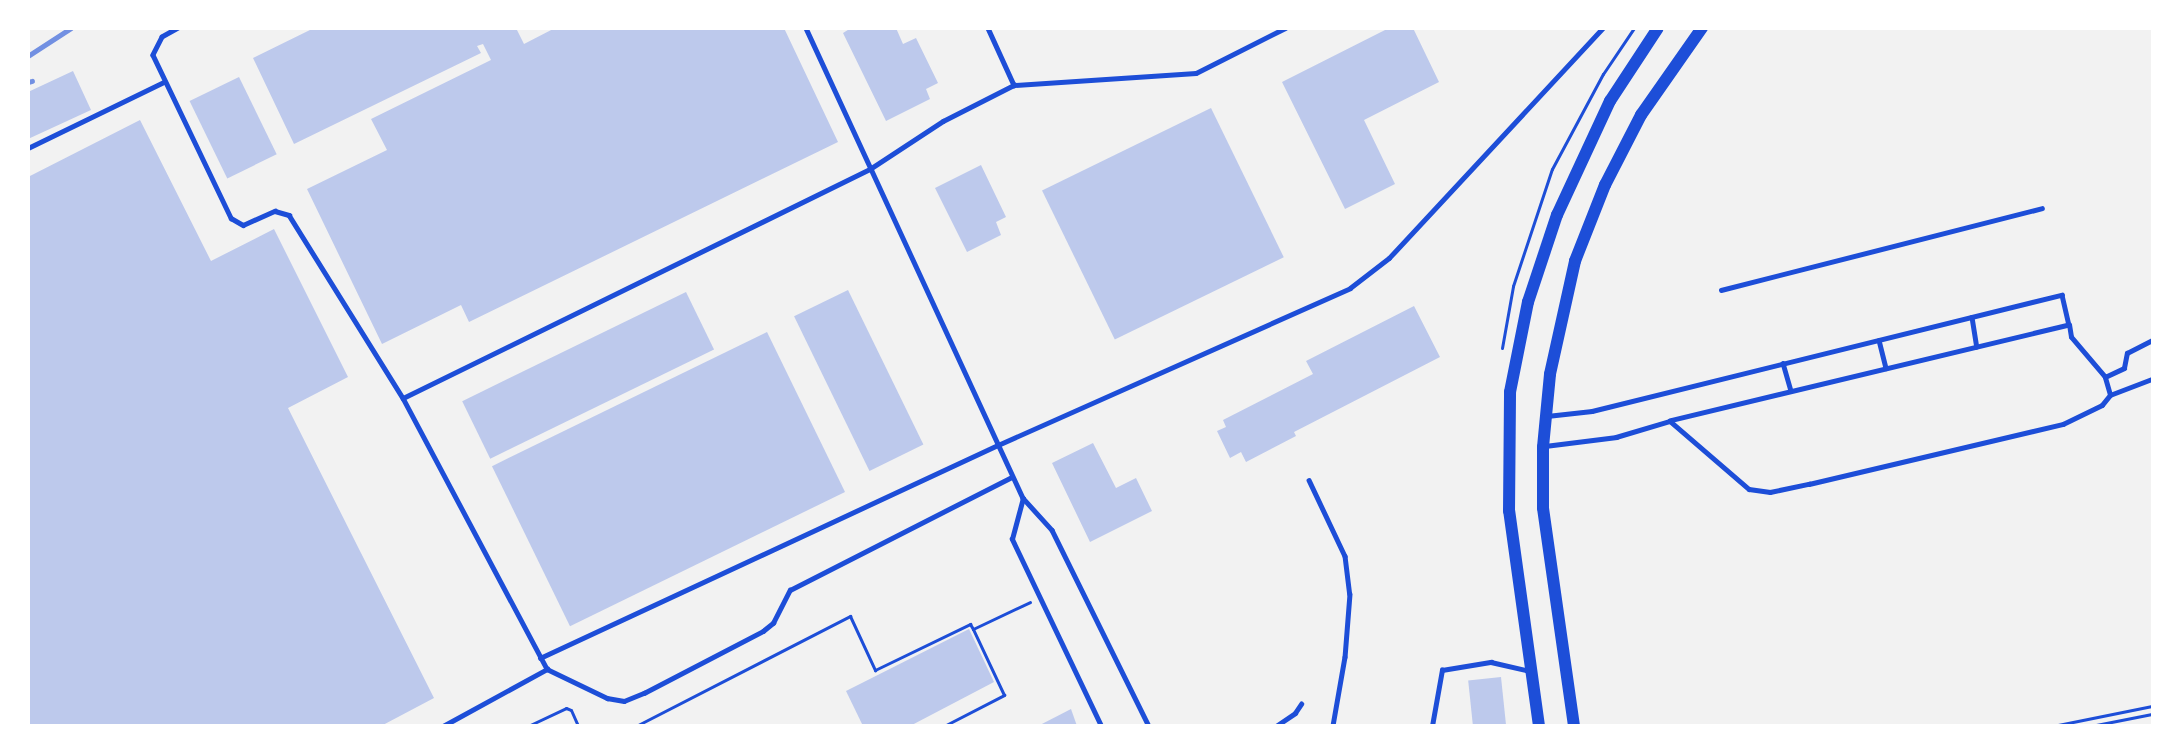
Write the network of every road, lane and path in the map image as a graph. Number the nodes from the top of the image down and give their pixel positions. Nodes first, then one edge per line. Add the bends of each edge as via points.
1 (178, 28) edge
2 (806, 28) edge
3 (988, 28) edge
4 (1285, 28) edge
5 (1604, 28) edge
6 (1658, 28) edge
7 (1702, 28) edge
8 (164, 82) junction
9 (1014, 85) junction
10 (28, 148) edge
11 (870, 169) junction
12 (2042, 208) dead end
13 (1721, 290) dead end
14 (1972, 317) junction
15 (2069, 326) junction
16 (1880, 340) junction
17 (2152, 340) edge
18 (1977, 347) junction
19 (1783, 363) junction
20 (1886, 368) junction
21 (2105, 377) junction
22 (2152, 379) edge
23 (1791, 391) junction
24 (2110, 395) junction
25 (403, 398) junction
26 (1544, 416) junction
27 (1670, 422) junction
28 (998, 445) junction
29 (1543, 447) junction
30 (1012, 477) junction
31 (1309, 480) dead end
32 (1023, 498) junction
33 (1040, 597) junction
34 (973, 629) junction
35 (540, 658) junction
36 (547, 669) junction
37 (1531, 672) junction
38 (1301, 704) dead end
39 (2152, 706) edge
40 (2152, 714) edge
41 (443, 726) edge
42 (528, 726) edge
43 (578, 726) edge
44 (636, 726) edge
45 (944, 726) edge
46 (1101, 726) edge
47 (1149, 726) edge
48 (1276, 726) edge
49 (1333, 726) edge
50 (1432, 726) edge
51 (1539, 726) edge
52 (1574, 726) edge
53 (2053, 726) edge
54 (2091, 726) edge

1 - 8 lane via 155,44 153,55
2 - 11 lane
3 - 9 lane
4 - 9 lane via 1196,73
5 - 28 lane via 1373,275
6 - 37 main road via 1610,101 1574,172 1541,258 1518,347 1510,392 1509,511
7 - 26 main road via 1641,115 1590,223 1566,296
8 - 10 lane
8 - 25 lane via 231,218 243,225 275,211 289,215
9 - 11 lane via 943,121
11 - 25 lane
11 - 28 lane
12 - 13 lane
14 - 15 lane via 2062,295
14 - 16 lane
14 - 18 lane
15 - 18 lane
15 - 21 lane via 2071,336
16 - 19 lane
16 - 20 lane
17 - 21 lane via 2127,354 2124,368
18 - 20 lane
19 - 23 lane
19 - 26 lane via 1592,411
20 - 23 lane
21 - 24 lane
22 - 24 lane
23 - 27 lane
24 - 27 lane via 2103,405 2062,424 1770,492 1749,489
25 - 35 lane
26 - 29 main road
27 - 29 lane via 1616,437
28 - 30 lane
28 - 35 lane
29 - 52 main road via 1547,552
30 - 32 lane
30 - 36 lane via 790,590 773,623 763,631 644,693 624,701 607,698
31 - 49 lane via 1346,556 1350,594 1345,657
32 - 33 lane via 1012,539
32 - 47 lane via 1052,530
33 - 34 path
33 - 46 lane
34 - 44 path via 970,624 875,670 850,616
34 - 45 path via 1004,695
35 - 36 lane
36 - 41 lane
37 - 50 lane via 1491,662 1442,670
37 - 51 main road
38 - 48 lane
39 - 53 path
40 - 54 path
42 - 43 path via 566,708 572,710

